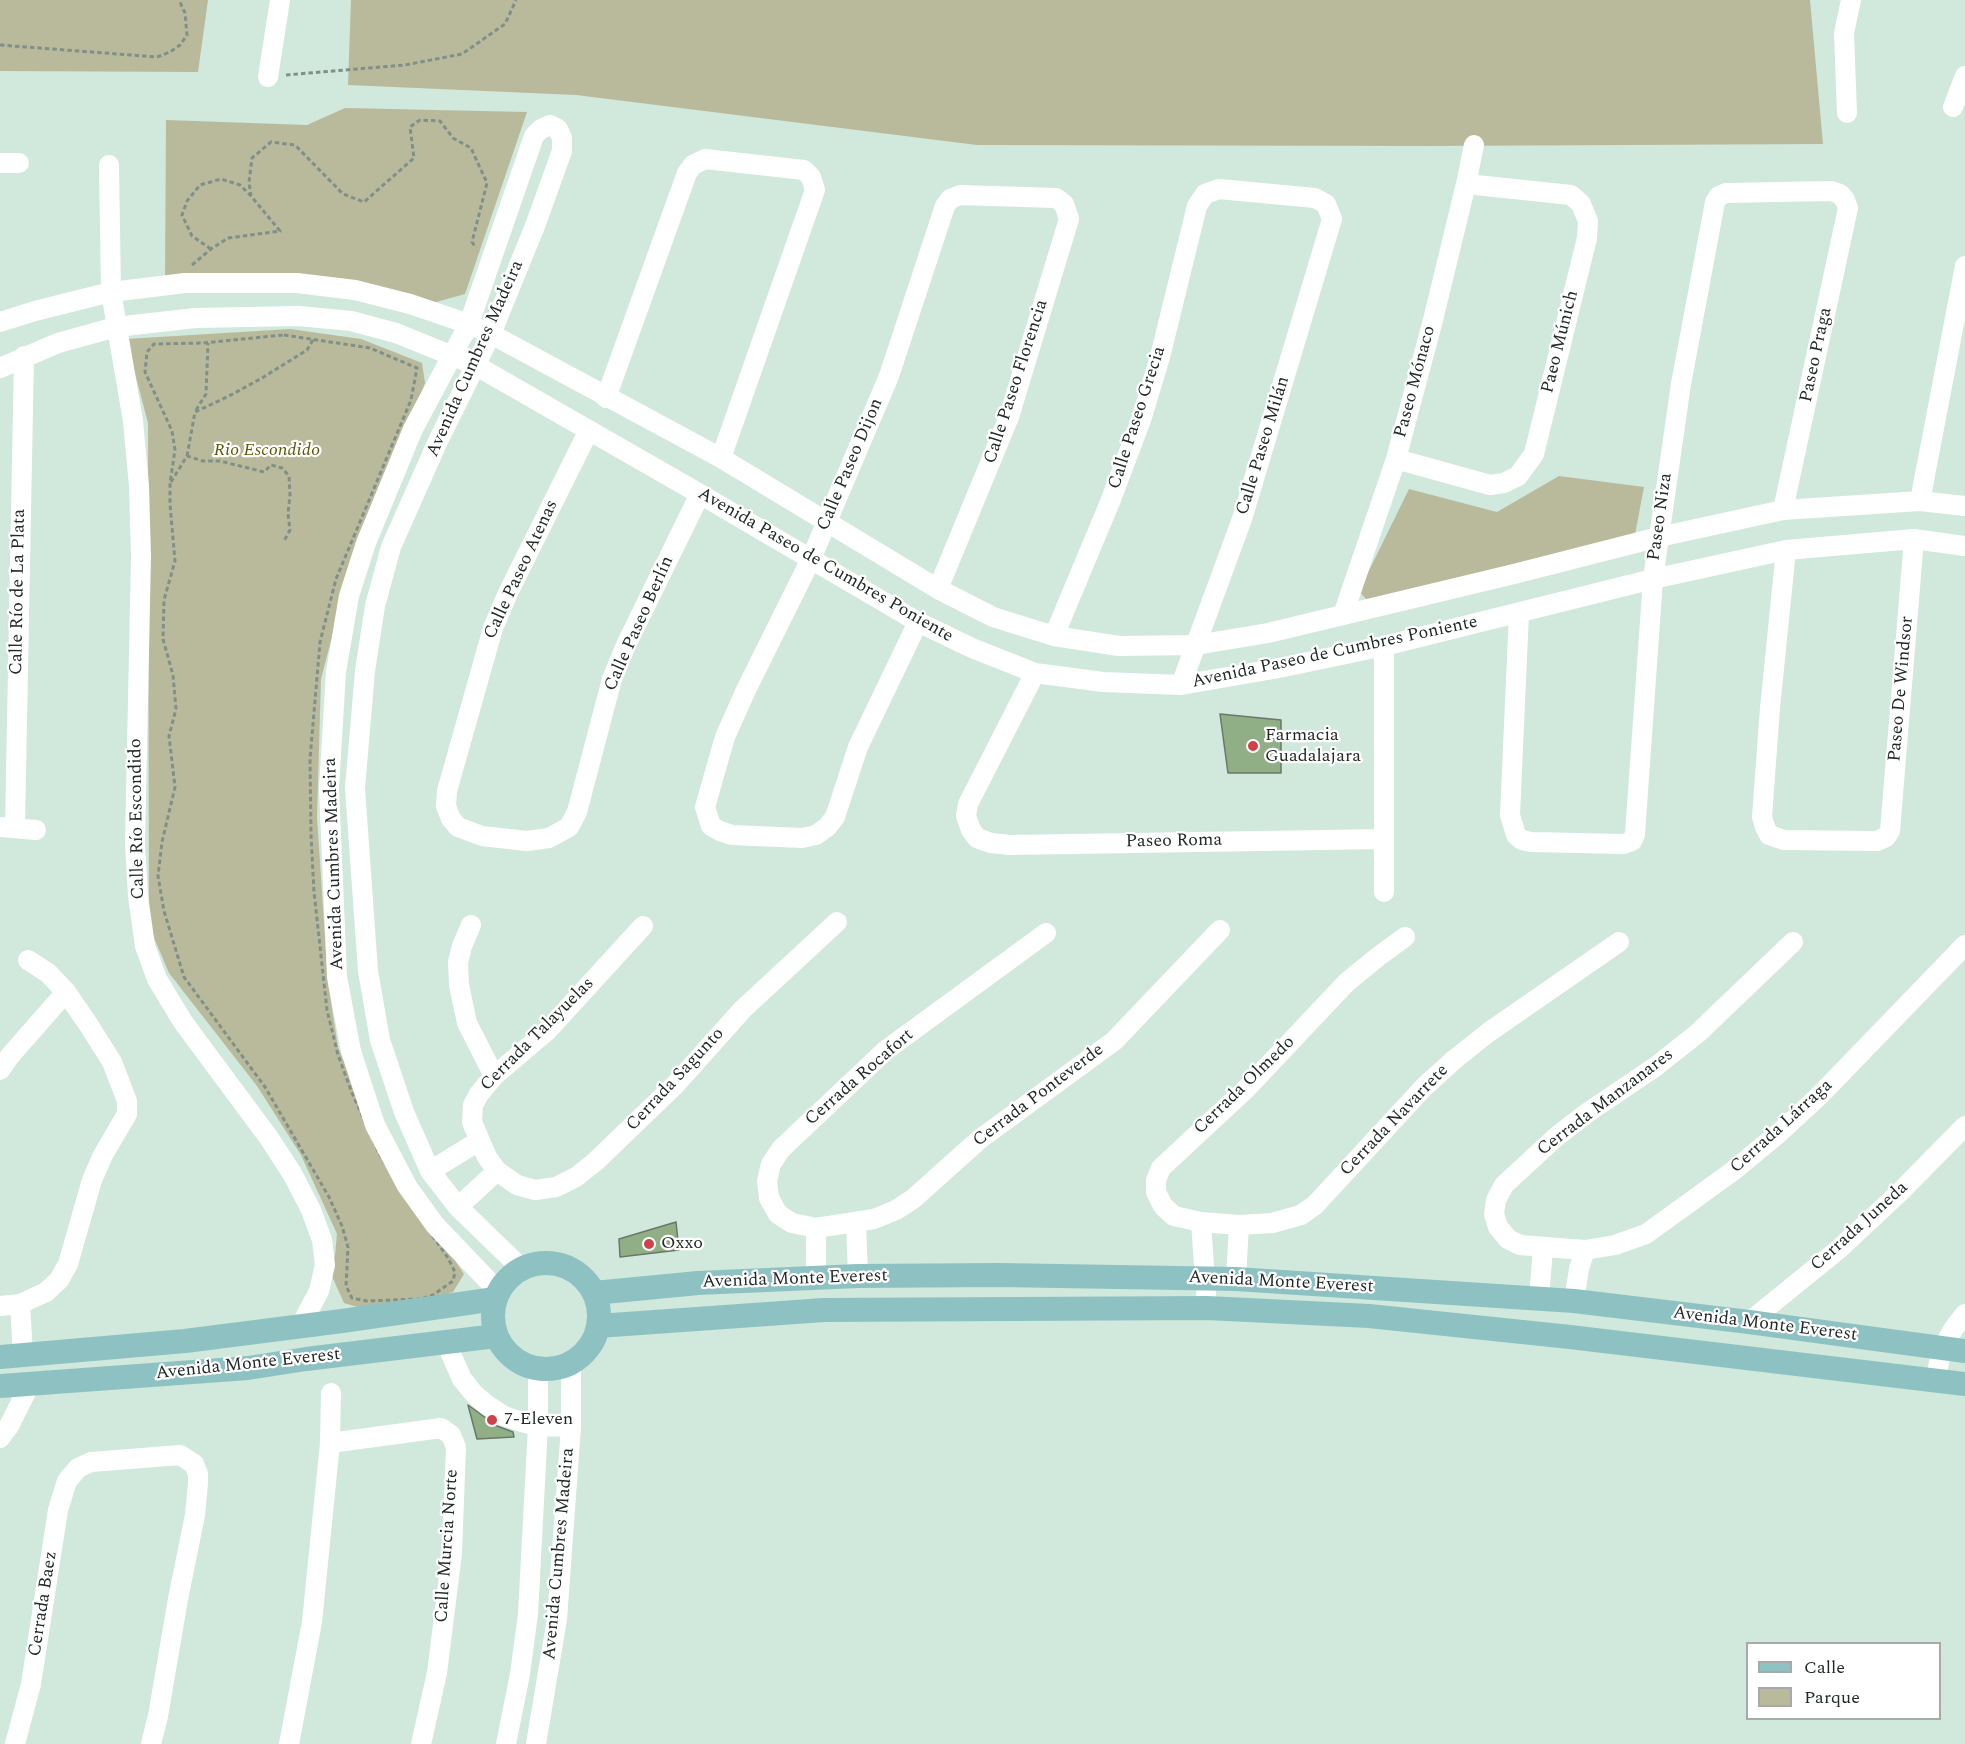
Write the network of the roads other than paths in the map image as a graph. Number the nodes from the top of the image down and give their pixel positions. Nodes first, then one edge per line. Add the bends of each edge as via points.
1 (280, 0) edge
2 (1851, 0) edge
3 (1965, 76) edge
4 (268, 77) road end
5 (1953, 107) dead end
6 (1847, 113) dead end
7 (1473, 145) dead end
8 (109, 165) dead end
9 (1466, 184) junction
10 (1845, 200) joint
11 (1064, 204) joint
12 (1326, 204) joint
13 (1965, 266) edge
14 (111, 292) junction
15 (0, 322) edge
16 (469, 324) junction
17 (116, 327) junction
18 (491, 334) junction
19 (24, 356) junction
20 (452, 357) junction
21 (475, 365) junction
22 (0, 368) edge
23 (606, 398) junction
24 (589, 430) junction
25 (722, 458) junction
26 (1396, 459) junction
27 (700, 494) junction
28 (1920, 501) junction
29 (1965, 506) edge
30 (1783, 510) junction
31 (826, 521) junction
32 (1659, 537) junction
33 (1914, 539) junction
34 (1965, 546) edge
35 (1786, 550) junction
36 (811, 559) junction
37 (1653, 579) junction
38 (938, 590) junction
39 (1519, 613) junction
40 (1343, 615) junction
41 (918, 622) junction
42 (1054, 636) junction
43 (1196, 645) junction
44 (1384, 646) junction
45 (1035, 673) junction
46 (1181, 685) junction
47 (328, 788) junction
48 (355, 788) junction
49 (8, 827) edge
50 (569, 827) joint
51 (36, 830) dead end
52 (1383, 839) junction
53 (1384, 892) dead end
54 (363, 910) junction
55 (334, 913) junction
56 (837, 922) dead end
57 (471, 925) dead end
58 (643, 926) dead end
59 (1220, 930) dead end
60 (1046, 933) dead end
61 (1405, 938) dead end
62 (1619, 942) dead end
63 (1793, 942) dead end
64 (1965, 945) edge
65 (28, 960) dead end
66 (66, 992) junction
67 (0, 1070) edge
68 (494, 1076) junction
69 (1965, 1126) edge
70 (488, 1156) junction
71 (430, 1171) junction
72 (458, 1208) junction
73 (856, 1222) junction
74 (1220, 1224) junction
75 (825, 1226) junction
76 (1553, 1248) junction
77 (1584, 1250) junction
78 (521, 1268) junction
79 (999, 1275) junction
80 (858, 1276) junction
81 (816, 1277) junction
82 (1205, 1279) junction
83 (1236, 1279) junction
84 (1374, 1287) junction
85 (594, 1293) junction
86 (496, 1295) junction
87 (1539, 1298) junction
88 (1574, 1301) junction
89 (20, 1304) junction
90 (0, 1306) edge
91 (997, 1308) junction
92 (1207, 1308) junction
93 (1965, 1314) edge
94 (1369, 1316) junction
95 (1749, 1322) junction
96 (598, 1326) junction
97 (300, 1327) junction
98 (496, 1336) junction
99 (446, 1343) junction
100 (1953, 1350) edge
101 (12, 1356) edge
102 (571, 1363) junction
103 (538, 1369) junction
104 (1935, 1381) junction
105 (30, 1384) junction
106 (1965, 1384) edge
107 (0, 1386) edge
108 (331, 1393) dead end
109 (538, 1426) junction
110 (572, 1427) junction
111 (0, 1438) edge
112 (330, 1443) junction
113 (15, 1744) edge
114 (151, 1744) edge
115 (289, 1744) edge
116 (421, 1744) edge
117 (506, 1744) edge
118 (536, 1744) edge

1 - 4 street
2 - 6 street via 1844,33
3 - 5 street
7 - 9 street, Paseo Mónaco
8 - 14 street, Calle Río Escondido
9 - 26 street, Paseo Mónaco
9 - 26 street, Paeo Múnich via 1571,195 1581,204 1588,221 1534,454 1518,476 1490,485
10 - 30 street, Paseo Praga via 1848,208
10 - 32 street, Paseo Niza via 1830,191 1726,193 1715,202 1681,384
11 - 31 street, Calle Paseo Dijon via 1056,198 960,195 950,199 889,376
11 - 38 street, Calle Paseo Florencia via 1069,219 1009,417
12 - 42 street, Calle Paseo Grecia via 1315,198 1219,189 1205,194 1197,206 1141,420
12 - 43 street, Calle Paseo Milán via 1332,219 1268,438
13 - 28 street
14 - 15 street, Avenida Paseo de Cumbres Poniente
14 - 16 street, Avenida Paseo de Cumbres Poniente via 185,283 297,283 355,290
14 - 17 street, Calle Río Escondido
16 - 18 street, Avenida Paseo de Cumbres Poniente
16 - 18 street, Avenida Cumbres Madeira via 534,136 550,125 558,129 562,152
16 - 20 street, Avenida Cumbres Madeira
17 - 19 street, Avenida Paseo de Cumbres Poniente
17 - 20 street, Avenida Paseo de Cumbres Poniente via 195,318 299,316 351,321 396,333
17 - 97 street, Calle Río Escondido via 133,421 139,486 135,844 145,946 157,979 183,1022 269,1138 311,1210 322,1240 324,1265 319,1292
18 - 21 street, Avenida Cumbres Madeira
18 - 23 street, Avenida Paseo de Cumbres Poniente
19 - 22 street, Avenida Paseo de Cumbres Poniente
19 - 49 street, Calle Río de La Plata
20 - 21 street, Avenida Paseo de Cumbres Poniente
20 - 47 street, Avenida Cumbres Madeira via 413,429 366,543 349,596 336,672
21 - 24 street, Avenida Paseo de Cumbres Poniente
21 - 48 street, Avenida Cumbres Madeira via 391,547 375,606
23 - 25 street, Avenida Paseo de Cumbres Poniente
23 - 25 street via 693,165 705,159 804,170 811,177 814,190
24 - 27 street, Avenida Paseo de Cumbres Poniente
24 - 50 street, Calle Paseo Atenas via 493,628 446,806 458,827 505,840 549,838
25 - 31 street, Avenida Paseo de Cumbres Poniente
26 - 40 street, Paseo Mónaco
27 - 36 street, Avenida Paseo de Cumbres Poniente
27 - 50 street, Calle Paseo Berlín via 612,679 577,812
28 - 29 street, Avenida Paseo de Cumbres Poniente
28 - 30 street, Avenida Paseo de Cumbres Poniente
30 - 32 street, Avenida Paseo de Cumbres Poniente
31 - 36 street, Calle Paseo Dijon
31 - 38 street, Avenida Paseo de Cumbres Poniente
32 - 37 street, Paseo Niza
32 - 40 street, Avenida Paseo de Cumbres Poniente
33 - 34 street, Avenida Paseo de Cumbres Poniente
33 - 35 street, Avenida Paseo de Cumbres Poniente
33 - 35 street, Paseo De Windsor via 1890,831 1877,841 1784,840 1769,835 1762,817
35 - 37 street, Avenida Paseo de Cumbres Poniente
36 - 41 street, Avenida Paseo de Cumbres Poniente
36 - 41 street, Calle Paseo Dijon via 725,737 705,807 711,826 732,835 802,838 827,827 835,817 858,747
37 - 39 street, Avenida Paseo de Cumbres Poniente
37 - 39 street, Paseo Niza via 1635,834 1632,841 1624,844 1531,842 1516,835 1510,815
38 - 42 street, Avenida Paseo de Cumbres Poniente via 993,617
39 - 44 street, Avenida Paseo de Cumbres Poniente
40 - 43 street, Avenida Paseo de Cumbres Poniente
41 - 45 street, Avenida Paseo de Cumbres Poniente
42 - 43 street, Avenida Paseo de Cumbres Poniente via 1119,646
43 - 46 street, Calle Paseo Milán
44 - 46 street, Avenida Paseo de Cumbres Poniente
44 - 52 street
45 - 46 street, Avenida Paseo de Cumbres Poniente via 1103,682
45 - 52 street, Paseo Roma via 968,804 966,816 977,838 1010,845
47 - 48 street
47 - 55 street, Avenida Cumbres Madeira
48 - 54 street, Avenida Cumbres Madeira
49 - 51 street
52 - 53 street
54 - 55 street
54 - 71 street, Avenida Cumbres Madeira via 380,1040 404,1112
55 - 86 street, Avenida Cumbres Madeira via 337,976 349,1040 375,1125 408,1186 435,1225
56 - 70 street, Cerrada Sagunto via 743,1009 614,1145 576,1177 556,1187 535,1190 517,1185
57 - 68 street via 458,962 459,985 467,1023
58 - 68 street, Cerrada Talayuelas via 563,1014
59 - 73 street, Cerrada Ponteverde via 1114,1041 980,1139 913,1199 874,1219
60 - 75 street, Cerrada Rocafort via 886,1050 781,1149 771,1164 767,1181 769,1198 778,1214 792,1223
61 - 74 street, Cerrada Olmedo via 1347,982 1246,1089 1161,1168 1156,1192 1163,1206 1174,1216
62 - 74 street, Cerrada Navarrete via 1455,1059 1301,1215 1285,1220
63 - 76 street, Cerrada Manzanares via 1698,1033 1556,1137 1504,1185 1496,1200 1494,1214 1498,1227 1520,1245
64 - 77 street, Cerrada Lárraga via 1820,1095 1733,1171 1646,1234
65 - 66 street
66 - 67 street
66 - 89 street via 112,1062 127,1101 127,1114 92,1180 68,1264 59,1280 46,1292
68 - 70 street, Cerrada Talayuelas via 473,1105 472,1122
69 - 95 street, Cerrada Juneda via 1839,1249
70 - 71 street
70 - 72 street
71 - 72 street, Avenida Cumbres Madeira
72 - 78 street, Avenida Cumbres Madeira
73 - 75 street, Cerrada Ponteverde
73 - 80 street
74 - 82 street
74 - 83 street
75 - 81 street
76 - 77 street, Cerrada Lárraga
76 - 87 street
77 - 88 street
78 - 85 main road via 541,1262 563,1265 581,1276
78 - 86 main road
79 - 80 main road, Avenida Monte Everest
79 - 82 main road, Avenida Monte Everest
79 - 91 main road
80 - 81 main road, Avenida Monte Everest
81 - 85 main road, Avenida Monte Everest
82 - 83 main road, Avenida Monte Everest
82 - 92 street
83 - 84 main road, Avenida Monte Everest
84 - 87 main road, Avenida Monte Everest
84 - 94 main road
85 - 96 main road via 599,1309
86 - 97 main road, Avenida Monte Everest
86 - 98 main road via 492,1318
87 - 88 main road, Avenida Monte Everest
88 - 95 main road, Avenida Monte Everest
89 - 90 street
89 - 101 street
91 - 92 main road, Avenida Monte Everest
91 - 96 main road, Avenida Monte Everest via 824,1310
92 - 94 main road, Avenida Monte Everest
93 - 100 street via 1954,1328
94 - 104 main road, Avenida Monte Everest
95 - 100 main road, Avenida Monte Everest
96 - 102 main road via 589,1348
97 - 101 main road, Avenida Monte Everest
98 - 99 main road, Avenida Monte Everest
98 - 103 main road via 506,1352 520,1363
99 - 105 main road, Avenida Monte Everest via 248,1368
99 - 109 street via 462,1380 474,1395 504,1416
100 - 104 street
102 - 103 main road via 555,1369
102 - 110 street, Avenida Cumbres Madeira
103 - 109 street, Avenida Cumbres Madeira
104 - 106 main road, Avenida Monte Everest
105 - 107 main road, Avenida Monte Everest
105 - 111 street
108 - 112 street
109 - 110 street
109 - 117 street, Avenida Cumbres Madeira via 528,1614
110 - 118 street, Avenida Cumbres Madeira via 557,1619
112 - 115 street via 312,1622
112 - 116 street, Calle Murcia Norte via 441,1428 451,1435 456,1447 452,1553 437,1672
113 - 114 street, Cerrada Baez via 31,1684 66,1481 78,1468 91,1462 180,1455 194,1464 198,1474 195,1515

